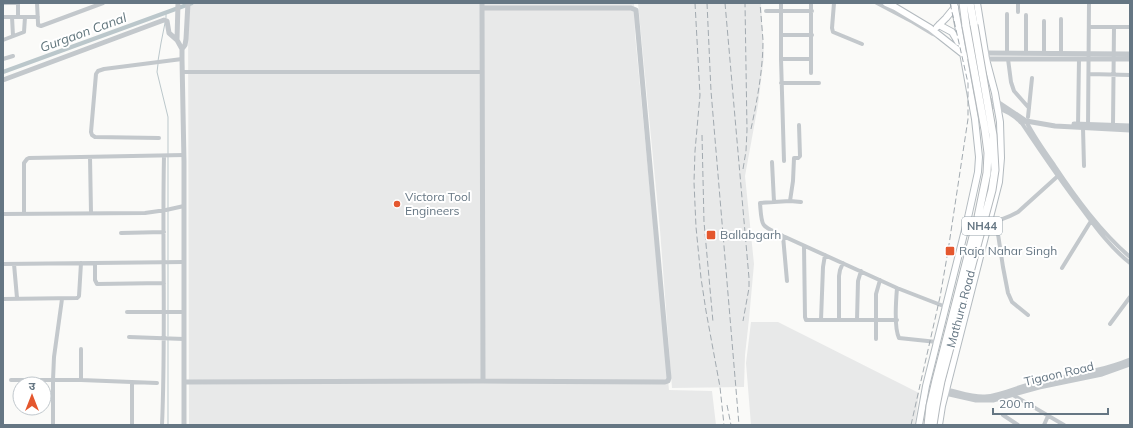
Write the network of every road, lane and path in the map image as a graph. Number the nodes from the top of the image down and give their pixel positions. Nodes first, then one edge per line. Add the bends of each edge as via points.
1 (4, 3) edge
2 (18, 3) edge
3 (37, 3) edge
4 (103, 3) edge
5 (178, 3) edge
6 (188, 3) edge
7 (782, 3) edge
8 (811, 3) edge
9 (834, 3) edge
10 (877, 3) edge
11 (886, 3) edge
12 (963, 3) edge
13 (970, 3) edge
14 (977, 3) edge
15 (1018, 3) edge
16 (1089, 3) edge
17 (482, 5) edge
18 (954, 5) edge
19 (766, 11) dead end
20 (782, 11) junction
21 (812, 11) junction
22 (1018, 12) dead end
23 (1007, 14) dead end
24 (1026, 15) dead end
25 (18, 16) junction
26 (3, 17) edge
27 (12, 17) junction
28 (25, 17) junction
29 (38, 17) junction
30 (1061, 19) dead end
31 (1044, 21) dead end
32 (939, 25) junction
33 (970, 25) junction
34 (1089, 27) junction
35 (1114, 27) junction
36 (1130, 27) edge
37 (932, 29) junction
38 (982, 33) junction
39 (782, 35) junction
40 (812, 35) junction
41 (13, 36) junction
42 (960, 36) junction
43 (942, 37) junction
44 (3, 40) edge
45 (177, 40) junction
46 (862, 44) dead end
47 (182, 49) junction
48 (961, 51) junction
49 (1026, 53) junction
50 (1044, 53) junction
51 (1061, 54) junction
52 (1130, 54) edge
53 (13, 56) dead end
54 (986, 56) junction
55 (1008, 56) junction
56 (1089, 56) junction
57 (1114, 57) junction
58 (182, 59) junction
59 (781, 59) junction
60 (811, 59) junction
61 (1080, 59) junction
62 (1130, 59) edge
63 (3, 60) edge
64 (183, 72) junction
65 (482, 72) junction
66 (811, 73) dead end
67 (990, 74) junction
68 (1089, 74) junction
69 (1114, 75) junction
70 (1130, 75) edge
71 (967, 78) junction
72 (1032, 78) dead end
73 (3, 80) edge
74 (781, 83) junction
75 (818, 83) dead end
76 (972, 102) junction
77 (997, 104) junction
78 (1029, 108) junction
79 (1023, 119) junction
80 (799, 125) dead end
81 (1113, 125) junction
82 (1083, 126) junction
83 (1130, 126) edge
84 (1130, 130) edge
85 (159, 138) dead end
86 (167, 156) junction
87 (184, 156) junction
88 (90, 157) junction
89 (794, 158) junction
90 (772, 162) dead end
91 (1084, 166) dead end
92 (1059, 175) junction
93 (790, 201) junction
94 (774, 202) junction
95 (801, 202) dead end
96 (184, 206) junction
97 (166, 210) junction
98 (91, 213) junction
99 (970, 213) junction
100 (3, 214) edge
101 (24, 214) junction
102 (996, 221) junction
103 (1091, 221) junction
104 (989, 222) junction
105 (164, 232) junction
106 (121, 233) dead end
107 (783, 236) junction
108 (804, 246) junction
109 (825, 255) junction
110 (1130, 257) edge
111 (167, 262) junction
112 (184, 262) junction
113 (80, 263) junction
114 (95, 263) junction
115 (843, 263) junction
116 (1130, 263) edge
117 (3, 264) edge
118 (14, 264) junction
119 (1062, 268) dead end
120 (861, 271) junction
121 (880, 280) junction
122 (787, 281) dead end
123 (164, 283) junction
124 (897, 288) junction
125 (1130, 297) edge
126 (17, 298) junction
127 (3, 299) edge
128 (62, 299) junction
129 (946, 307) junction
130 (127, 312) dead end
131 (167, 312) junction
132 (184, 312) junction
133 (1028, 315) dead end
134 (821, 320) junction
135 (839, 320) junction
136 (858, 320) junction
137 (876, 320) junction
138 (897, 320) junction
139 (1110, 324) dead end
140 (129, 336) dead end
141 (167, 338) junction
142 (184, 339) junction
143 (876, 339) dead end
144 (937, 342) junction
145 (81, 349) dead end
146 (1130, 360) edge
147 (1130, 364) edge
148 (1087, 376) junction
149 (11, 380) dead end
150 (53, 380) junction
151 (81, 380) junction
152 (483, 381) junction
153 (132, 382) junction
154 (184, 382) junction
155 (157, 383) dead end
156 (945, 391) junction
157 (1013, 395) junction
158 (1003, 415) dead end
159 (1048, 416) junction
160 (53, 425) edge
161 (132, 425) edge
162 (162, 425) edge
163 (184, 425) edge
164 (920, 425) edge
165 (928, 425) edge
166 (933, 425) edge
167 (939, 425) edge
168 (1018, 425) edge
169 (1044, 425) edge
170 (1064, 425) edge

1 - 2 street
2 - 25 street
3 - 29 street
4 - 29 street via 43,25 38,25
5 - 45 street
6 - 47 street via 186,43
7 - 20 street
8 - 21 street
9 - 46 street via 833,32
10 - 43 street
11 - 37 main road
12 - 33 highway, Mathura Road / NH44
13 - 33 highway, Mathura Road / NH44
14 - 38 main road
15 - 22 street
16 - 34 street
17 - 65 street
17 - 152 street via 636,10 669,378 665,382
18 - 32 main road
18 - 42 main road
19 - 20 street
20 - 21 street
20 - 39 street
21 - 40 street
23 - 55 street
24 - 49 street
25 - 27 street
25 - 28 street
26 - 27 street
27 - 41 street
28 - 29 street
28 - 41 street via 24,32
30 - 51 street
31 - 50 street
32 - 37 main road
32 - 48 main road via 952,32
33 - 165 highway, Mathura Road / NH44, bridge via 988,153 987,173 936,380
33 - 166 highway, Mathura Road / NH44, bridge via 993,135 994,170 992,190
34 - 35 street
34 - 56 street
35 - 36 street
35 - 57 street
37 - 43 main road
38 - 42 main road via 971,38
38 - 54 main road
39 - 40 street
39 - 59 street
40 - 60 street
41 - 44 street
42 - 48 main road
43 - 48 main road
45 - 47 street
45 - 73 street via 169,33 166,20
47 - 58 street
48 - 54 main road via 967,56
48 - 71 main road
49 - 50 street
49 - 55 street
50 - 51 street
51 - 56 street
52 - 57 street
53 - 63 street
54 - 55 street
54 - 67 main road
55 - 61 street
55 - 78 street via 1012,86
56 - 57 street
56 - 61 street
56 - 68 street
57 - 62 street
57 - 69 street
58 - 64 street
58 - 85 street via 104,69 98,71 95,78 92,135
59 - 60 street
59 - 74 street
60 - 66 street
61 - 82 street
64 - 65 street
64 - 87 street
65 - 152 street
67 - 71 main road
67 - 77 main road
68 - 69 street
68 - 82 street
69 - 70 street
69 - 81 street
71 - 76 main road
72 - 78 street
74 - 75 street
74 - 89 street via 784,160
76 - 77 street via 984,100
76 - 99 main road via 979,157
77 - 79 street
77 - 104 main road via 1001,158 999,182
78 - 79 street
79 - 82 street
79 - 92 street
80 - 89 street via 800,156
81 - 82 street
81 - 83 street
82 - 84 street
82 - 91 street
86 - 87 street
86 - 88 street
86 - 97 street
87 - 96 street
88 - 98 street
88 - 101 street via 27,159 24,163
89 - 93 street
90 - 94 street
92 - 102 street via 1018,212
92 - 103 street
92 - 110 street via 1112,241
93 - 94 street
93 - 95 street
94 - 107 street via 760,203 762,223
96 - 97 street
96 - 112 street
97 - 98 street
97 - 105 street
98 - 101 street
99 - 104 street
99 - 129 main road
100 - 101 street
102 - 104 street
102 - 133 street via 1008,293 1012,302
103 - 116 street
103 - 119 street
104 - 156 main road
105 - 106 street
105 - 111 street
107 - 108 street
107 - 122 street
108 - 109 street
108 - 134 street via 805,317 807,320
109 - 115 street
109 - 134 street
111 - 112 street
111 - 114 street
111 - 123 street
112 - 132 street
113 - 114 street
113 - 118 street
113 - 128 street via 78,297
114 - 123 street via 95,282 98,284
115 - 120 street
115 - 135 street via 839,276
117 - 118 street
118 - 126 street
120 - 121 street
120 - 136 street via 858,281
121 - 124 street
121 - 137 street via 876,294
123 - 131 street
124 - 129 street
124 - 138 street
125 - 139 street
126 - 127 street
126 - 128 street
128 - 150 street
129 - 144 main road
130 - 131 street
131 - 132 street
131 - 141 street
132 - 142 street
134 - 135 street
135 - 136 street
136 - 137 street
137 - 138 street
137 - 143 street
138 - 144 street via 898,338
140 - 141 street
141 - 142 street
141 - 162 street
142 - 154 street
144 - 164 main road via 923,399
145 - 151 street
146 - 148 street, Tigaon Road
147 - 148 street, Tigaon Road via 1102,374
148 - 156 street, Tigaon Road via 1033,384 985,397
148 - 157 street, Tigaon Road
149 - 150 street
150 - 151 street
150 - 160 street
151 - 153 street
152 - 154 street
153 - 155 street
153 - 161 street
154 - 163 street
156 - 157 street, Tigaon Road via 980,401
156 - 167 main road
157 - 159 street
158 - 168 street
159 - 169 street
159 - 170 street

